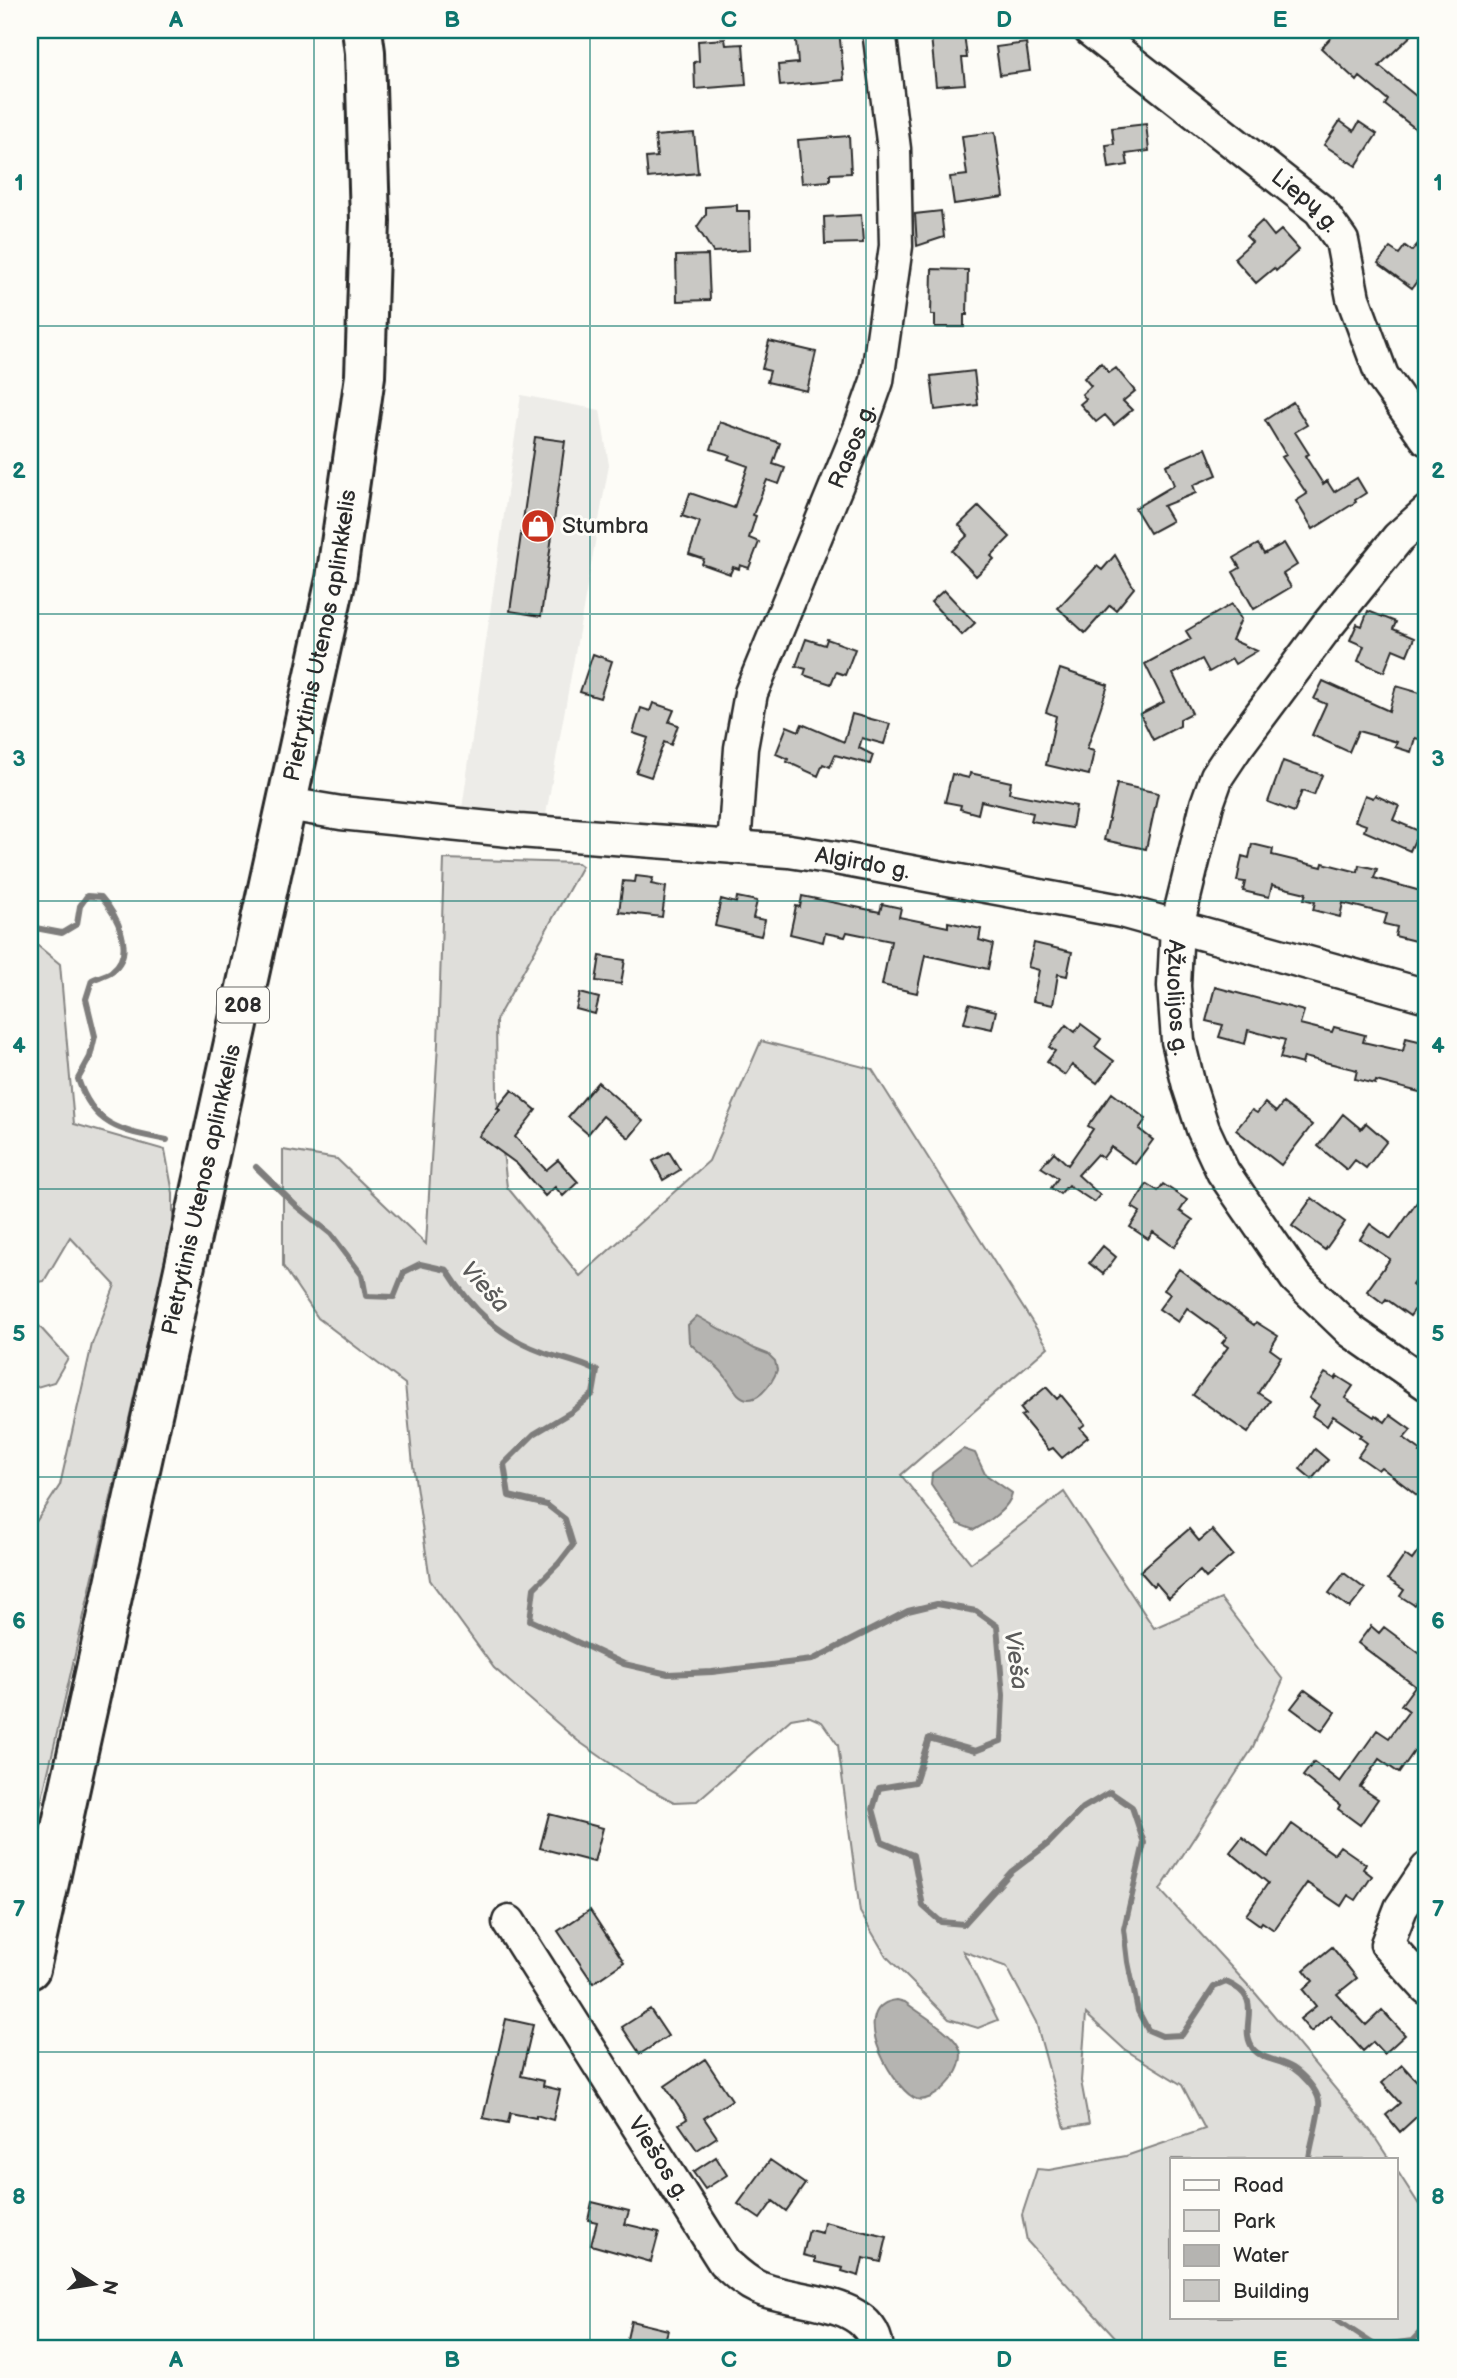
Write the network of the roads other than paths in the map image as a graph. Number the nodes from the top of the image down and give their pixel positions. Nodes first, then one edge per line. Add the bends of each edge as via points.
1 (362, 30) edge
2 (880, 30) edge
3 (1090, 30) edge
4 (1427, 439) edge
5 (1427, 512) edge
6 (287, 804) junction
7 (734, 847) junction
8 (1177, 926) junction
9 (1427, 996) edge
10 (1427, 1384) edge
11 (1427, 1869) edge
12 (509, 1922) dead end
13 (30, 1969) edge
14 (1427, 1988) edge
15 (872, 2335) edge

1 - 6 highway, Pietrytinis Utenos aplinkkelis / 208 via 370,221 365,376 336,579
2 - 7 street, Rasos g. via 897,200 896,246 877,381 751,693 741,748
3 - 4 street, Liepų g. via 1320,210 1342,242 1353,298 1382,376
5 - 8 street, Ąžuolijos g. via 1398,538 1326,626 1217,776
6 - 7 street, Algirdo g. via 519,831
6 - 13 highway, Pietrytinis Utenos aplinkkelis / 208
7 - 8 street, Algirdo g. via 789,851 958,880
8 - 9 street, Algirdo g.
8 - 10 street, Ąžuolijos g. via 1174,986 1178,1041 1203,1129 1223,1172 1296,1278 1351,1331
11 - 14 street via 1401,1908 1387,1944
12 - 15 street, Viešos g. via 724,2262 757,2288 848,2310

